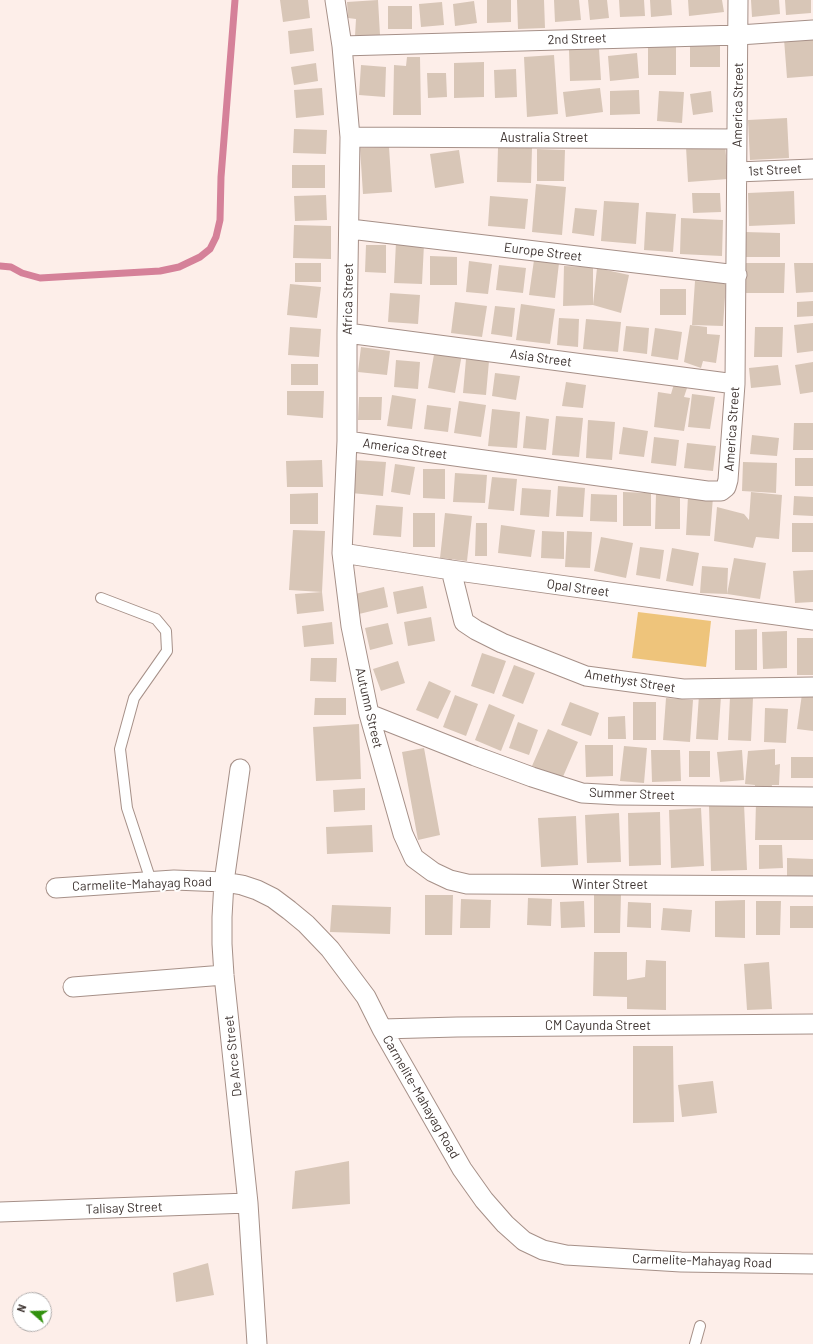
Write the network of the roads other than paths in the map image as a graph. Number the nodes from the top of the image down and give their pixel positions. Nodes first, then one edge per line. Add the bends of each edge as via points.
1 (335, 0) edge
2 (738, 0) edge
3 (813, 30) edge
4 (739, 35) junction
5 (342, 46) junction
6 (350, 137) junction
7 (737, 139) junction
8 (813, 169) edge
9 (737, 172) junction
10 (350, 229) junction
11 (737, 275) junction
12 (347, 333) junction
13 (736, 384) junction
14 (347, 441) junction
15 (342, 553) junction
16 (451, 570) junction
17 (101, 598) dead end
18 (813, 620) edge
19 (813, 687) edge
20 (369, 714) junction
21 (240, 769) dead end
22 (813, 798) edge
23 (414, 858) joint
24 (151, 881) junction
25 (224, 882) junction
26 (813, 886) edge
27 (56, 888) dead end
28 (224, 975) junction
29 (73, 987) dead end
30 (813, 1024) edge
31 (382, 1029) junction
32 (248, 1203) junction
33 (0, 1212) edge
34 (813, 1264) edge
35 (700, 1326) dead end
36 (257, 1344) edge
37 (695, 1344) edge

1 - 5 street, Africa Street
2 - 4 street, America Street
3 - 4 street, 2nd Street
4 - 5 street, 2nd Street
4 - 7 street, America Street
5 - 6 street, Africa Street
6 - 7 street, Australia Street
6 - 10 street, Africa Street
7 - 9 street, America Street
8 - 9 street, 1st Street
9 - 11 street, America Street
10 - 11 street, Europe Street
10 - 12 street, Africa Street
11 - 13 street, America Street
12 - 13 street, Asia Street
12 - 14 street, Africa Street
13 - 14 street, America Street via 728,480 726,487 721,491
14 - 15 street, Africa Street
15 - 16 street, Opal Street
15 - 20 street, Autumn Street via 351,626
16 - 18 street, Opal Street
16 - 19 street, Amethyst Street via 464,622 502,643 586,676 683,689
17 - 24 lane via 156,620 166,631 167,651 134,698 120,749 127,808
20 - 22 street, Summer Street via 532,777 582,792 618,795
20 - 23 street, Autumn Street via 403,834
21 - 25 street, De Arce Street
23 - 26 street, Winter Street via 433,872 450,880 468,884
24 - 25 street, Carmelite-Mahayag Road
24 - 27 street, Carmelite-Mahayag Road
25 - 28 street, De Arce Street
25 - 31 street, Carmelite-Mahayag Road via 242,885 273,898 306,924 330,949 353,979 366,997
28 - 29 street
28 - 32 street, De Arce Street
30 - 31 street, CM Cayunda Street
31 - 34 street, Carmelite-Mahayag Road via 462,1169 484,1200 524,1241 543,1250 566,1255 681,1262
32 - 33 street, Talisay Street
32 - 36 street, De Arce Street
35 - 37 lane

